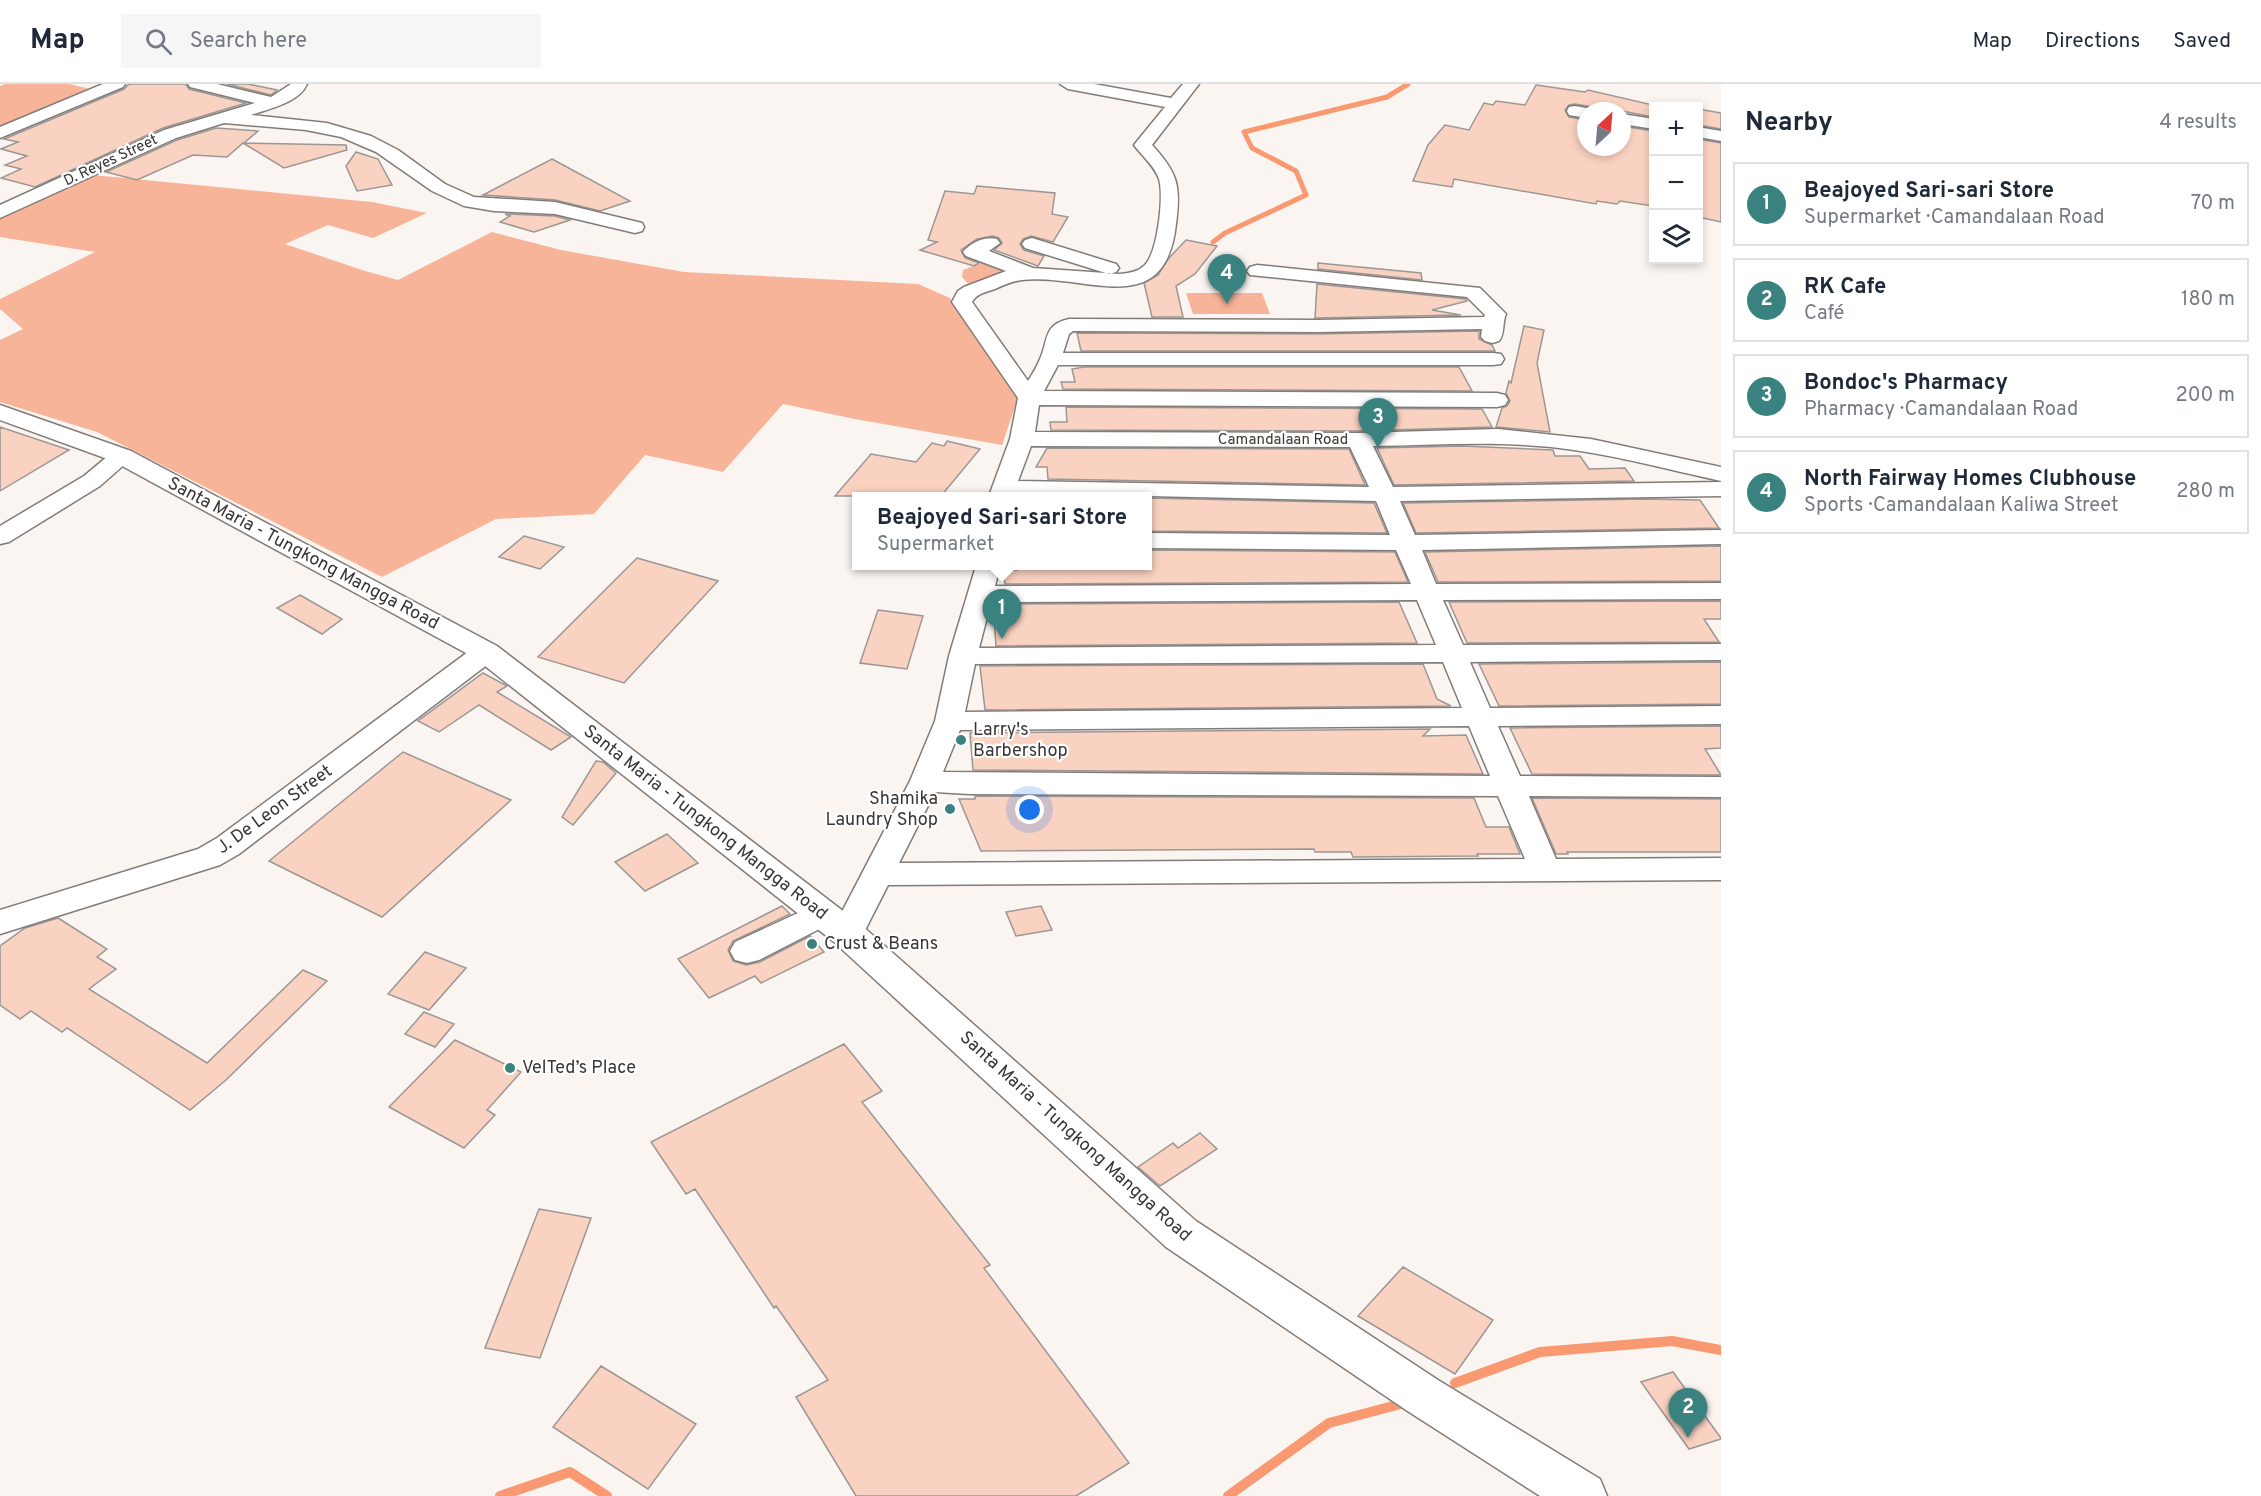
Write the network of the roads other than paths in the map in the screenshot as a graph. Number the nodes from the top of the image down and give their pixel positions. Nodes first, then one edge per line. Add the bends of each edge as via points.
1 (117, 84) edge
2 (196, 84) edge
3 (299, 84) edge
4 (1068, 84) edge
5 (1191, 84) edge
6 (274, 102) junction
7 (1177, 104) junction
8 (226, 118) junction
9 (1631, 120) edge
10 (1649, 123) edge
11 (0, 133) edge
12 (1703, 133) edge
13 (1721, 136) edge
14 (0, 212) edge
15 (635, 227) dead end
16 (990, 243) dead end
17 (1032, 244) dead end
18 (1257, 271) dead end
19 (1028, 273) junction
20 (1139, 276) junction
21 (1492, 323) junction
22 (1051, 359) junction
23 (1493, 359) junction
24 (1029, 398) junction
25 (1497, 400) junction
26 (0, 412) edge
27 (1498, 436) junction
28 (1022, 440) junction
29 (1358, 440) junction
30 (122, 456) junction
31 (1721, 474) edge
32 (1721, 489) edge
33 (1002, 492) edge
34 (1152, 493) edge
35 (1385, 494) junction
36 (0, 523) edge
37 (0, 537) edge
38 (1721, 537) edge
39 (1152, 541) edge
40 (1405, 543) junction
41 (987, 570) edge
42 (1721, 591) edge
43 (1426, 592) junction
44 (981, 594) junction
45 (486, 652) junction
46 (1452, 652) junction
47 (1721, 652) edge
48 (963, 656) junction
49 (1721, 715) edge
50 (1479, 716) junction
51 (949, 721) junction
52 (925, 781) junction
53 (1721, 787) edge
54 (1510, 788) junction
55 (1721, 869) edge
56 (1545, 870) junction
57 (878, 874) junction
58 (0, 922) edge
59 (835, 924) junction
60 (747, 951) dead end
61 (1583, 1496) edge

1 - 11 street
2 - 6 street
3 - 6 street, D. Reyes Street
4 - 7 street
5 - 7 street
6 - 8 street, D. Reyes Street
7 - 20 street via 1143,145 1166,171 1171,195 1164,248 1145,275
8 - 14 street, D. Reyes Street via 170,134
8 - 15 street via 300,123 340,132 380,146 445,191 482,204 556,208
9 - 10 street
12 - 13 street
16 - 19 street via 974,252
17 - 20 street
18 - 21 street via 1473,292 1496,314
19 - 20 street via 1125,280
19 - 24 street via 966,294 956,292
21 - 22 street via 1069,325 1059,332
21 - 23 street
22 - 23 street
22 - 24 street
23 - 25 street
24 - 25 street
24 - 28 street
25 - 27 street
26 - 30 main road, Santa Maria - Tungkong Mangga Road
27 - 29 street, Camandalaan Road
27 - 31 street, Camandalaan Road via 1562,441
28 - 29 street, Camandalaan Road
28 - 33 street
29 - 35 street
30 - 36 street via 78,476
30 - 37 street via 92,481
30 - 45 main road, Santa Maria - Tungkong Mangga Road
32 - 35 street
34 - 35 street
35 - 40 street
38 - 40 street
39 - 40 street
40 - 43 street
41 - 44 street
42 - 43 street
43 - 44 street
43 - 46 street
44 - 48 street
45 - 58 street, J. De Leon Street via 209,857
45 - 59 main road, Santa Maria - Tungkong Mangga Road
46 - 47 street
46 - 48 street
46 - 50 street
48 - 51 street
49 - 50 street
50 - 51 street
50 - 54 street
51 - 52 street
52 - 54 street
52 - 57 street
53 - 54 street
54 - 56 street
55 - 56 street
56 - 57 street
57 - 59 street
59 - 60 street
59 - 61 main road, Santa Maria - Tungkong Mangga Road via 1181,1234 1422,1395

